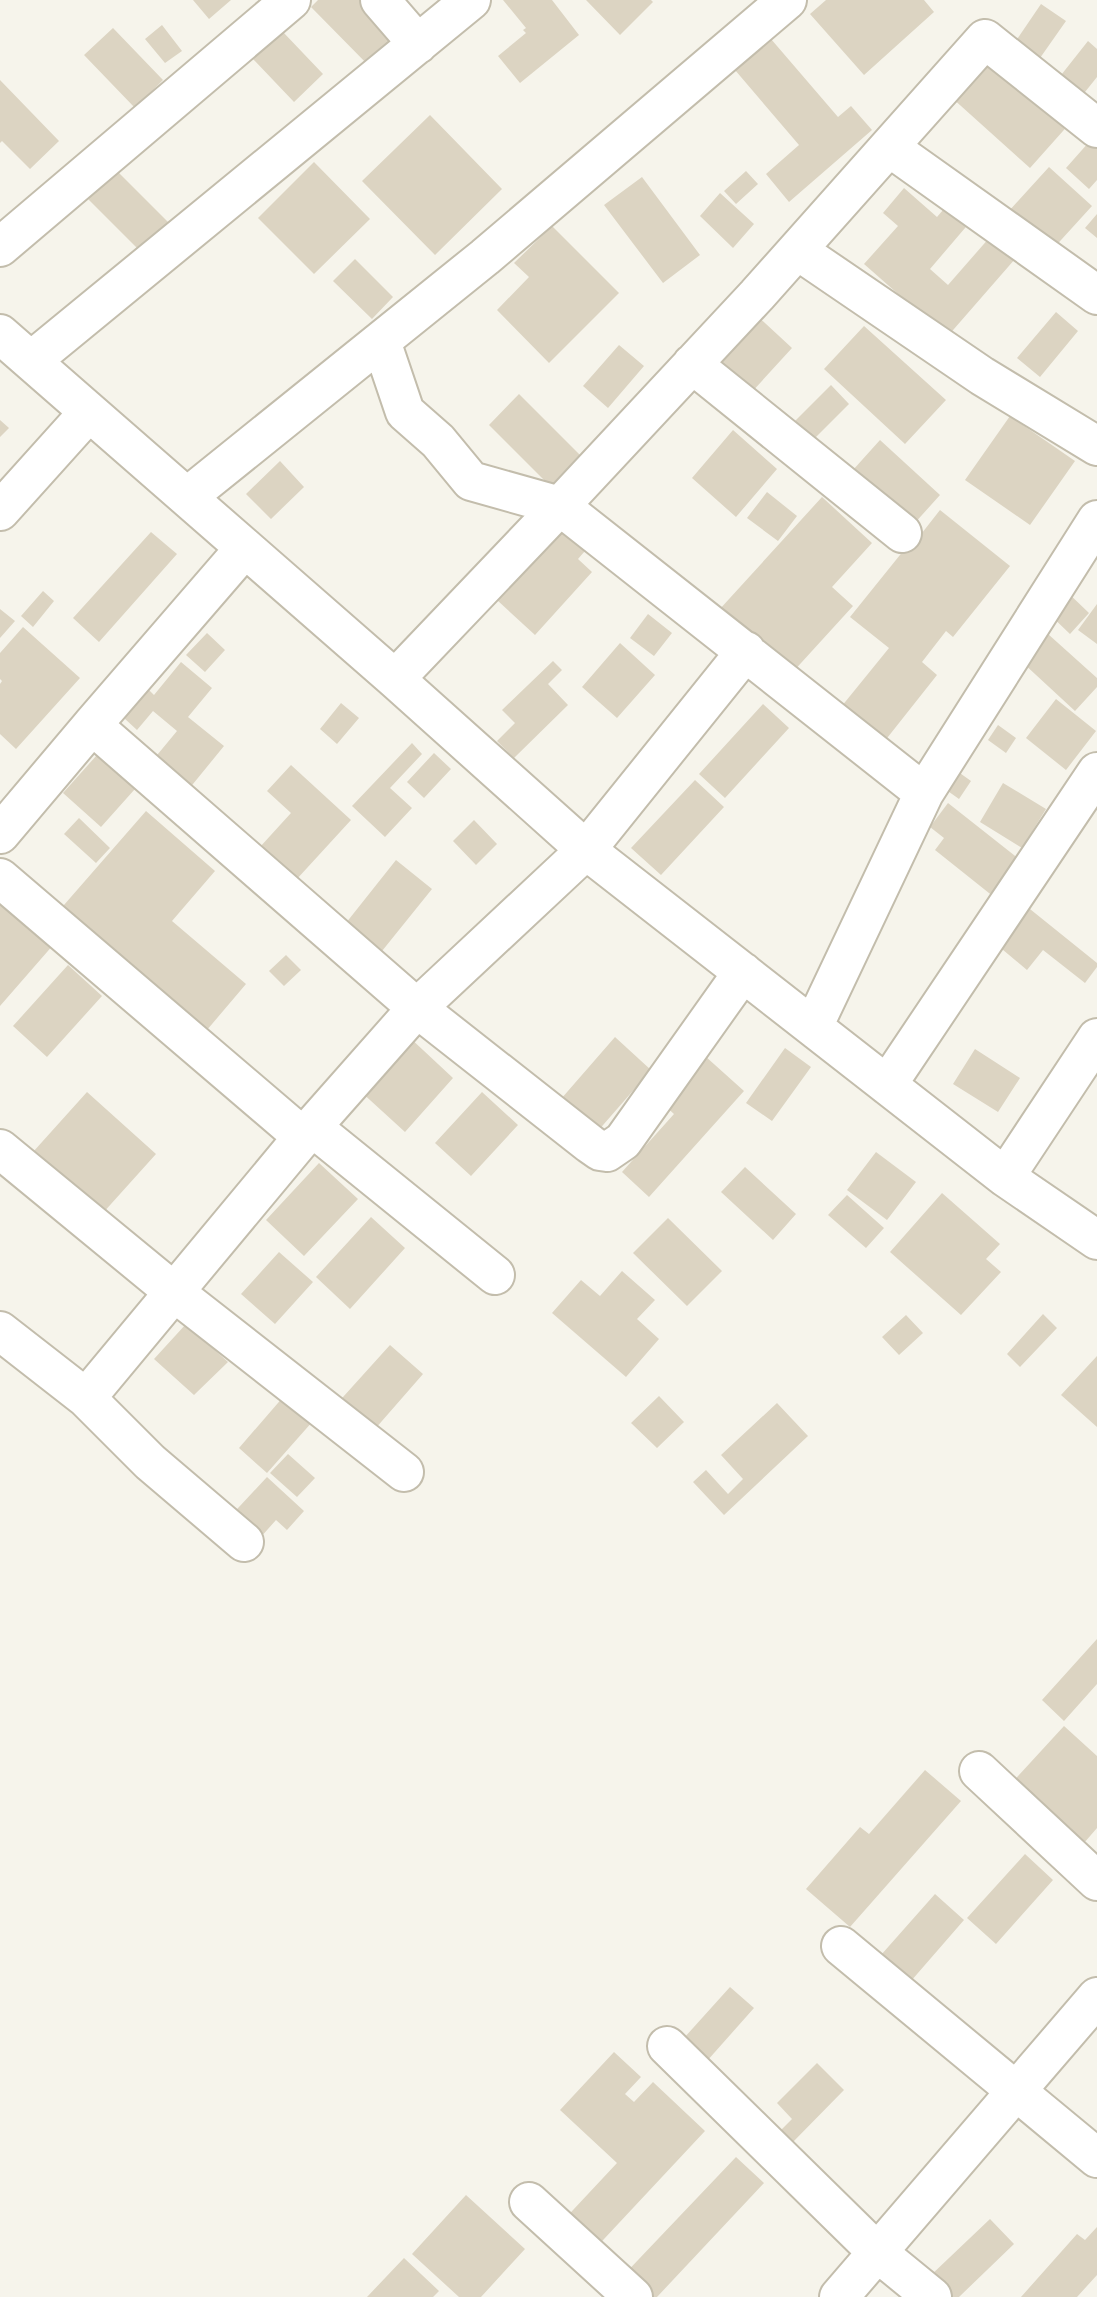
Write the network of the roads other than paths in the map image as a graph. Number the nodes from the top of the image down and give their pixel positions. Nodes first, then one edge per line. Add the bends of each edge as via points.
1 (291, 0) edge
2 (380, 0) edge
3 (471, 0) edge
4 (787, 0) edge
5 (418, 44) junction
6 (1097, 128) edge
7 (889, 147) junction
8 (0, 247) edge
9 (797, 250) junction
10 (1097, 295) edge
11 (0, 334) edge
12 (381, 341) junction
13 (31, 361) junction
14 (692, 364) junction
15 (89, 412) junction
16 (1097, 446) edge
17 (187, 497) junction
18 (560, 506) junction
19 (0, 511) edge
20 (1097, 520) edge
21 (902, 533) dead end
22 (245, 548) junction
23 (746, 651) junction
24 (395, 679) junction
25 (92, 725) junction
26 (1097, 772) edge
27 (924, 793) junction
28 (0, 834) edge
29 (586, 850) junction
30 (0, 878) edge
31 (743, 972) junction
32 (417, 1008) junction
33 (813, 1027) junction
34 (1097, 1038) edge
35 (887, 1085) junction
36 (308, 1132) junction
37 (0, 1149) edge
38 (1005, 1177) junction
39 (1097, 1240) edge
40 (495, 1275) dead end
41 (174, 1292) junction
42 (0, 1331) edge
43 (86, 1398) junction
44 (404, 1472) dead end
45 (244, 1542) dead end
46 (979, 1771) dead end
47 (1097, 1881) edge
48 (841, 1946) dead end
49 (1097, 1997) edge
50 (667, 2046) dead end
51 (1016, 2090) junction
52 (1097, 2158) edge
53 (529, 2202) dead end
54 (877, 2252) junction
55 (633, 2297) edge
56 (839, 2297) edge
57 (932, 2297) edge

1 - 8 street
2 - 5 street
3 - 5 street
4 - 12 street
5 - 13 street
6 - 7 street via 985,39
7 - 9 street
7 - 10 street
9 - 14 street
9 - 16 street via 982,376
11 - 13 street
12 - 17 street
12 - 18 street via 405,412 471,481
13 - 15 street
14 - 18 street
14 - 21 street
15 - 17 street
15 - 19 street
17 - 22 street
18 - 23 street
18 - 24 street
20 - 27 street
22 - 24 street
22 - 25 street
23 - 27 street
23 - 29 street
24 - 29 street
25 - 28 street
25 - 32 street
26 - 35 street
27 - 33 street
29 - 31 street
29 - 32 street
30 - 36 street
31 - 32 street via 623,1141 607,1152
31 - 33 street
32 - 36 street
33 - 35 street
34 - 38 street
35 - 38 street
36 - 40 street
36 - 41 street
37 - 41 street
38 - 39 street
41 - 43 street
41 - 44 street
42 - 43 street
43 - 45 street via 150,1462
46 - 47 street
48 - 51 street
49 - 51 street
50 - 54 street
51 - 52 street
51 - 54 street
53 - 55 street
54 - 56 street
54 - 57 street

